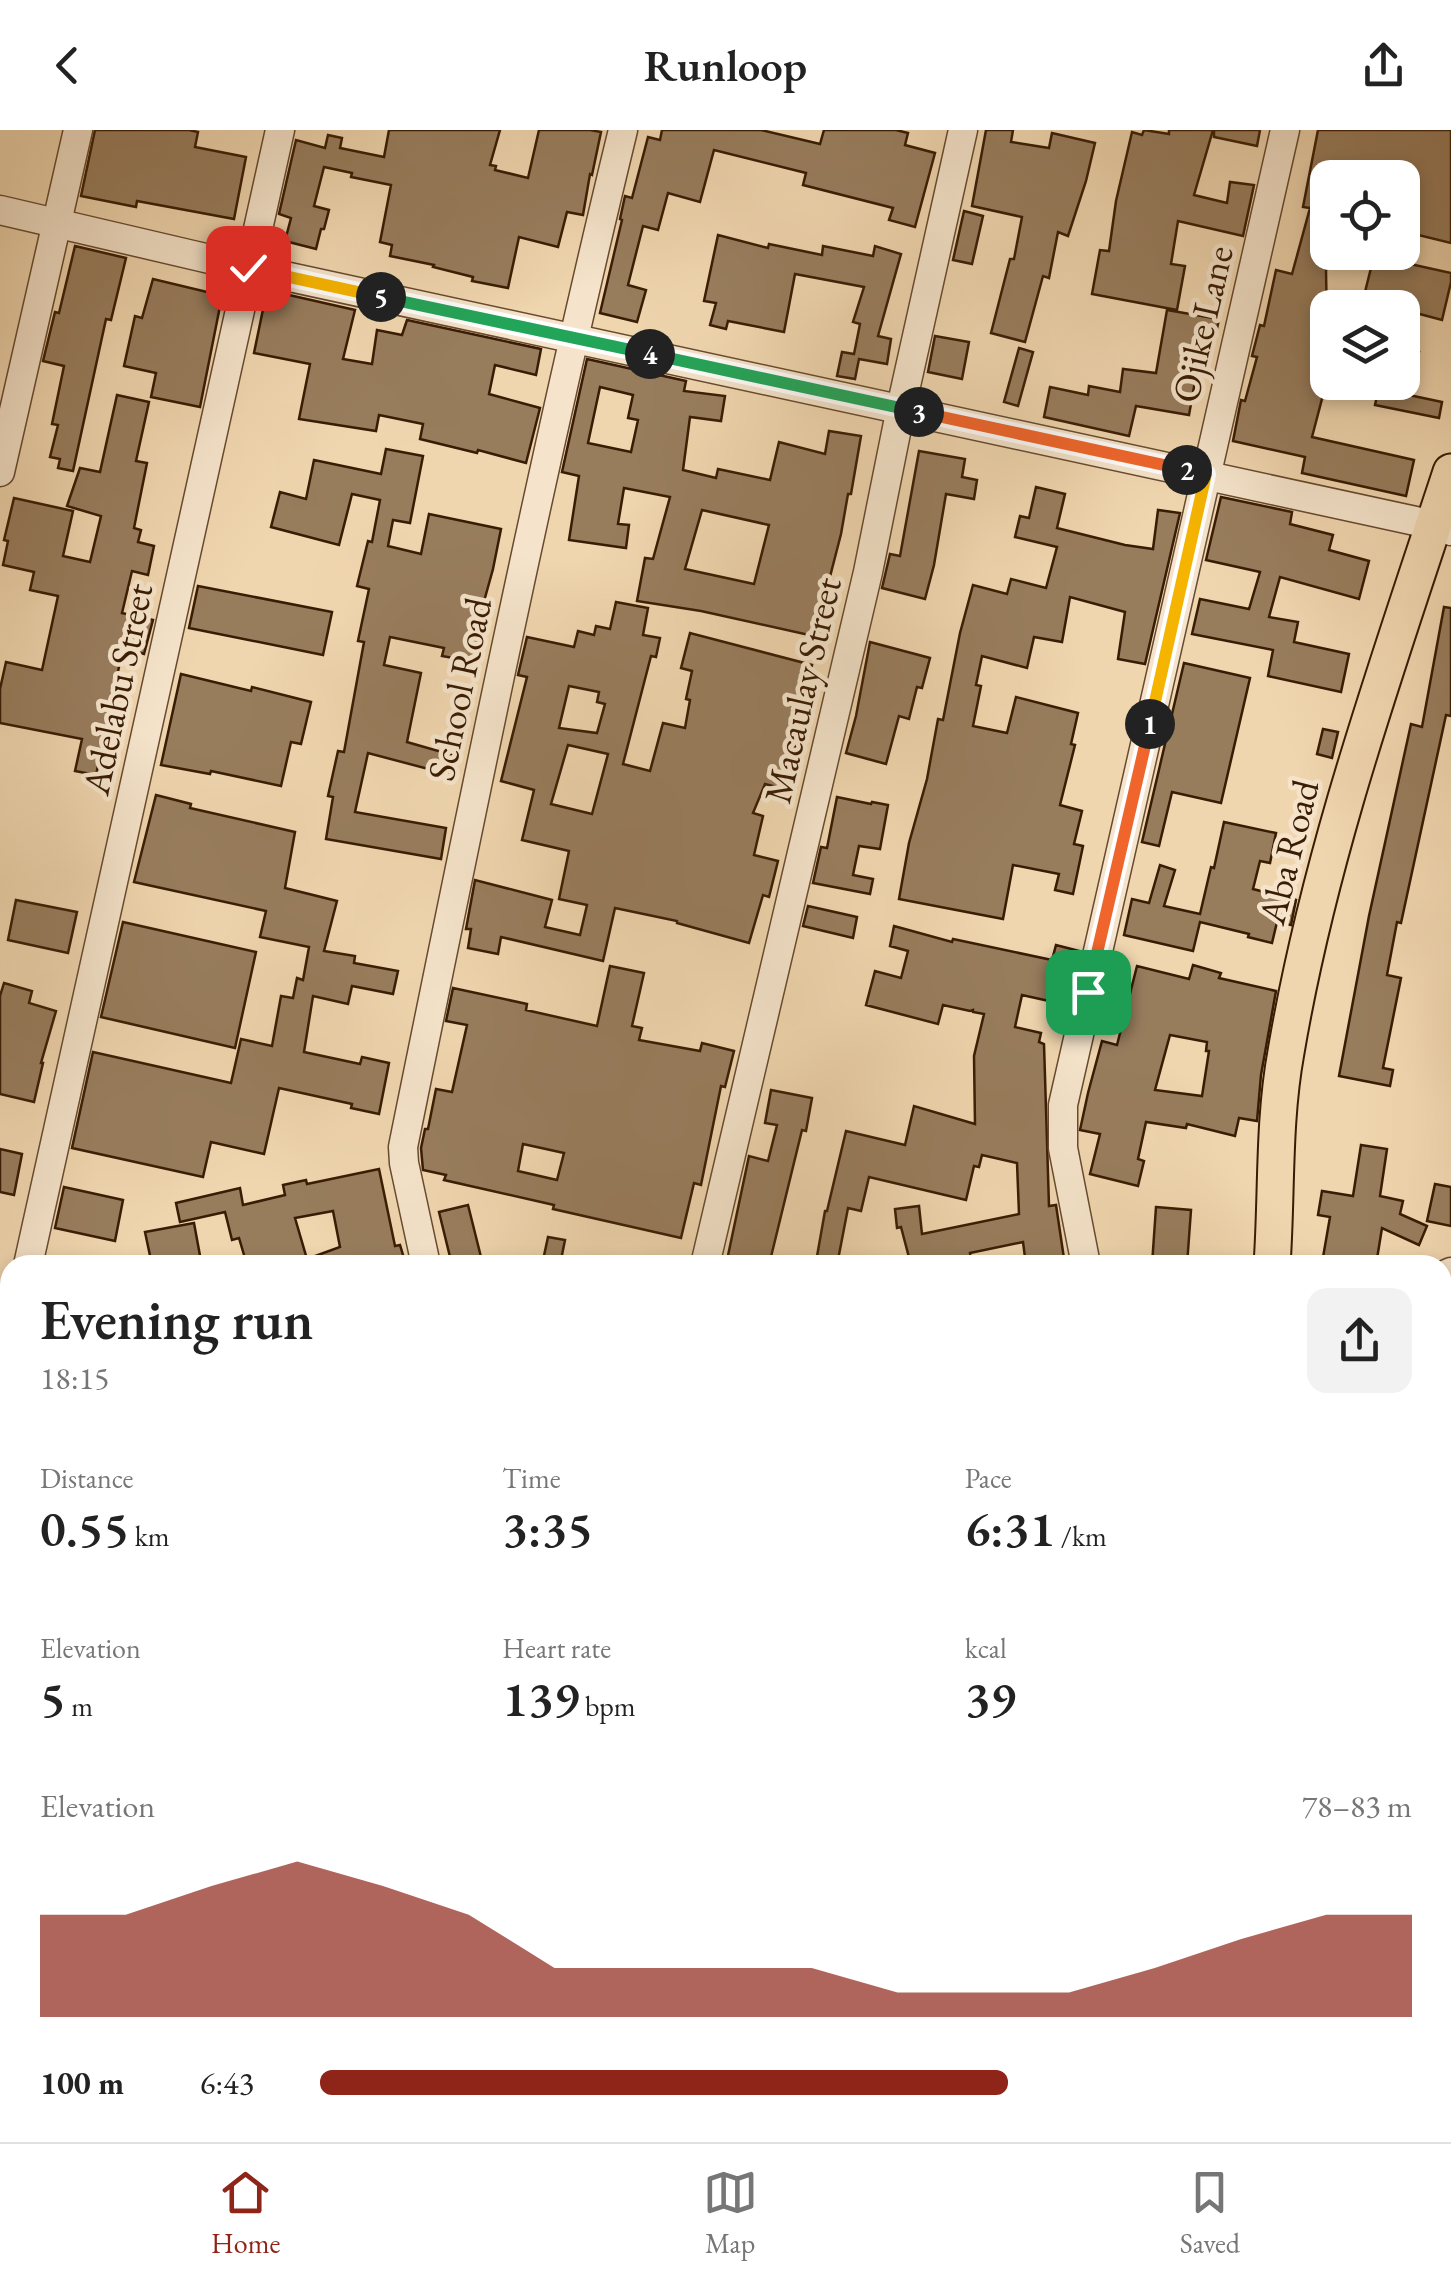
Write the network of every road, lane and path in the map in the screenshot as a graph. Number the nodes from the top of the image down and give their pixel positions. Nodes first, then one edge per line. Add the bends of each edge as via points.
1 (78, 130) edge
2 (280, 130) edge
3 (623, 130) edge
4 (963, 130) edge
5 (1285, 130) edge
6 (0, 210) edge
7 (56, 222) junction
8 (248, 268) junction
9 (572, 338) junction
10 (901, 408) junction
11 (0, 472) edge
12 (1451, 472) edge
13 (1206, 474) junction
14 (1445, 531) edge
15 (30, 1255) edge
16 (424, 1255) edge
17 (707, 1255) edge
18 (1084, 1255) edge
19 (1272, 1255) edge
20 (1296, 1255) edge

1 - 7 street
2 - 8 street, Adelabu Street
3 - 9 street, School Road
4 - 10 street, Macaulay Street
5 - 13 street, Ojike Lane
6 - 7 street
7 - 8 street
7 - 11 street
8 - 9 street
8 - 15 street, Adelabu Street
9 - 10 street
9 - 16 street, School Road via 404,1147
10 - 13 street
10 - 17 street, Macaulay Street
12 - 14 main road, Aba Road
13 - 14 street
13 - 18 street, Ojike Lane via 1063,1105 1063,1148
14 - 19 main road, Aba Road via 1356,757 1330,849 1286,1053 1276,1126
14 - 20 main road, Aba Road via 1350,854 1305,1056 1296,1127

